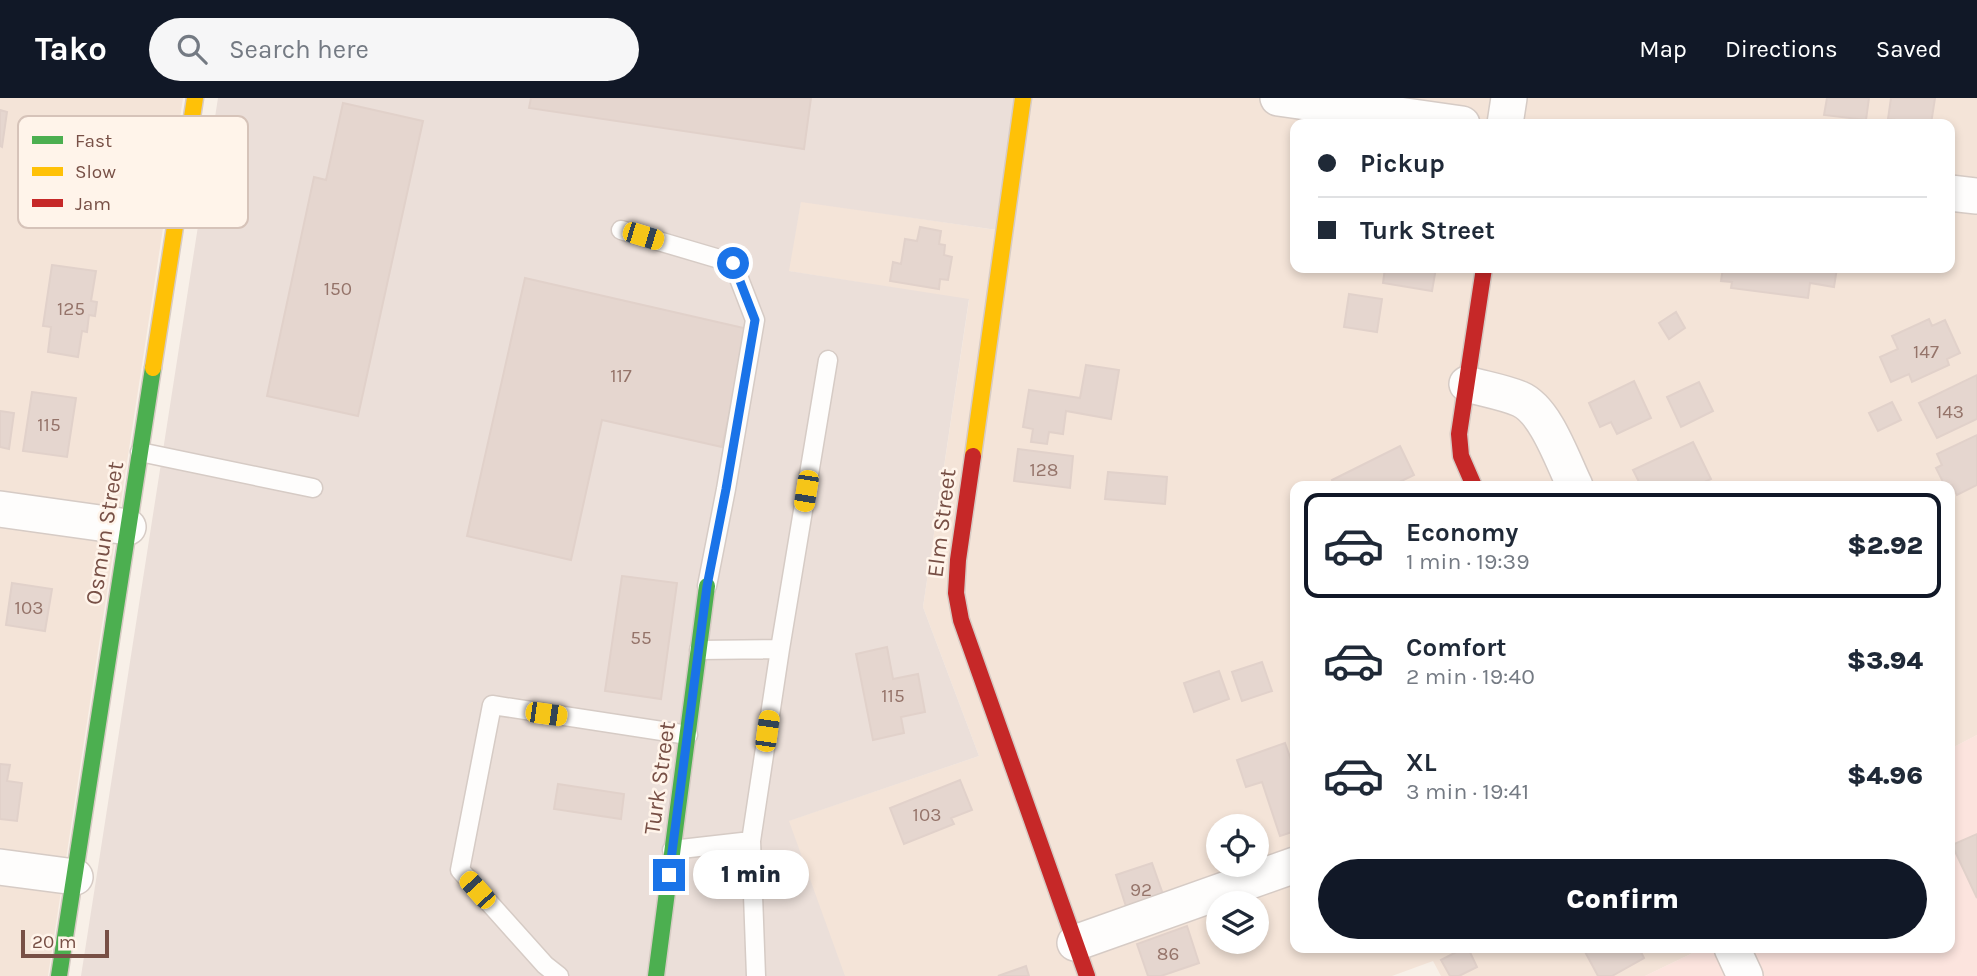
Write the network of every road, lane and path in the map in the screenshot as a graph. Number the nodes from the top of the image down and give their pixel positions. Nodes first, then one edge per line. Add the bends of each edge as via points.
1 (195, 98) edge
2 (1023, 98) edge
3 (1278, 98) edge
4 (1508, 98) edge
5 (192, 116) edge
6 (1427, 119) edge
7 (1506, 119) edge
8 (1955, 193) edge
9 (1977, 197) edge
10 (175, 228) edge
11 (621, 230) dead end
12 (1483, 273) edge
13 (828, 360) dead end
14 (1467, 384) junction
15 (140, 452) junction
16 (1472, 481) edge
17 (1573, 481) edge
18 (313, 488) dead end
19 (0, 509) edge
20 (128, 527) junction
21 (707, 586) joint
22 (780, 649) junction
23 (699, 650) junction
24 (688, 735) junction
25 (751, 841) junction
26 (673, 849) junction
27 (0, 867) edge
28 (1290, 867) edge
29 (75, 877) junction
30 (1075, 943) junction
31 (1734, 953) edge
32 (59, 976) edge
33 (559, 976) edge
34 (656, 976) edge
35 (756, 976) edge
36 (1087, 976) edge
37 (1745, 976) edge

1 - 5 street, Osmun Street
2 - 30 street, Elm Street via 956,593 961,620
3 - 6 street
4 - 7 street
8 - 9 street
10 - 15 street, Osmun Street
11 - 21 lane via 733,263 755,320
12 - 14 street
13 - 22 lane
14 - 16 street via 1459,434
14 - 17 street via 1520,399 1534,410
15 - 18 lane
15 - 20 street, Osmun Street
19 - 20 street
20 - 29 street, Osmun Street
21 - 23 street, Turk Street
22 - 23 lane
22 - 25 lane
23 - 24 street, Turk Street
24 - 26 street, Turk Street
24 - 33 lane via 492,705 460,870
25 - 26 lane
25 - 35 lane
26 - 34 street, Turk Street
27 - 29 street
28 - 30 street
29 - 32 street, Osmun Street
30 - 36 street, Elm Street
31 - 37 street

